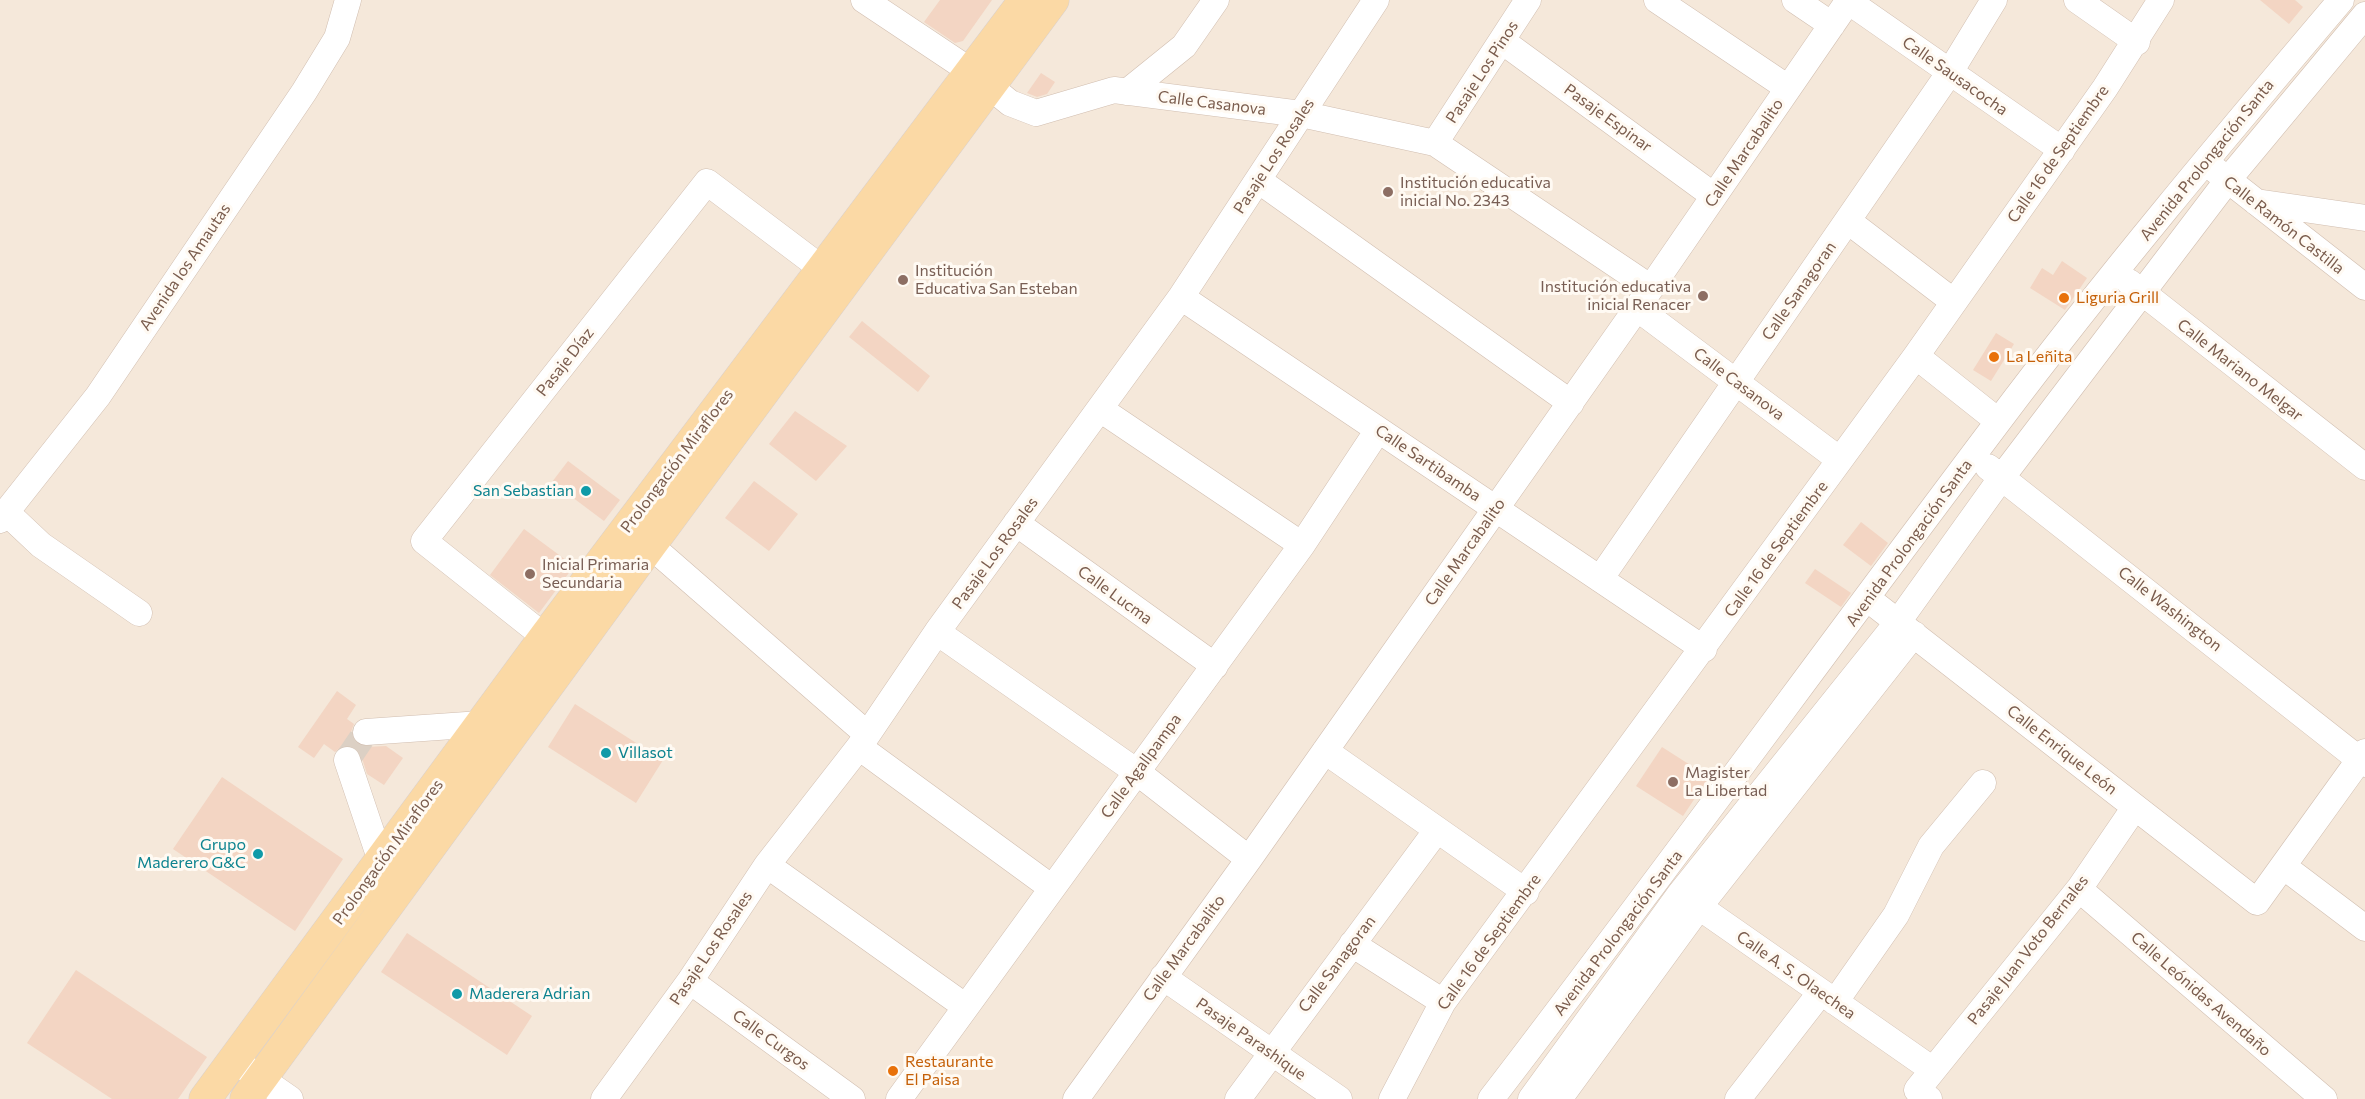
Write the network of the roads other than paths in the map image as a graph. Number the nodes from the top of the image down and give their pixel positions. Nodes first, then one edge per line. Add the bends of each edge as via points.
1 (348, 0) edge
2 (864, 0) edge
3 (1025, 0) edge
4 (1053, 0) edge
5 (1216, 0) edge
6 (1376, 0) edge
7 (1528, 0) edge
8 (1657, 0) edge
9 (1795, 0) edge
10 (1848, 0) edge
11 (1994, 0) edge
12 (2077, 0) edge
13 (2161, 0) edge
14 (2342, 0) edge
15 (2365, 15) edge
16 (1832, 25) junction
17 (1502, 41) junction
18 (2137, 42) junction
19 (1950, 72) junction
20 (980, 79) junction
21 (1788, 88) junction
22 (1127, 92) junction
23 (1301, 114) junction
24 (1435, 143) junction
25 (2062, 150) junction
26 (2204, 160) junction
27 (1258, 180) junction
28 (2227, 181) junction
29 (1714, 196) junction
30 (2256, 202) junction
31 (2365, 218) edge
32 (1848, 221) junction
33 (2117, 271) junction
34 (832, 276) junction
35 (2365, 287) edge
36 (2141, 294) junction
37 (1181, 297) junction
38 (1644, 298) junction
39 (1954, 302) junction
40 (1916, 356) junction
41 (1736, 382) junction
42 (1571, 402) junction
43 (1100, 409) junction
44 (1998, 422) junction
45 (1378, 430) junction
46 (1974, 455) junction
47 (1840, 460) junction
48 (2365, 467) edge
49 (2002, 477) junction
50 (1496, 509) junction
51 (3, 516) edge
52 (1016, 523) junction
53 (640, 536) junction
54 (1302, 545) junction
55 (1600, 579) junction
56 (1868, 598) junction
57 (139, 613) dead end
58 (1906, 628) junction
59 (937, 632) junction
60 (545, 637) junction
61 (1704, 649) junction
62 (1215, 666) junction
63 (481, 724) junction
64 (366, 732) dead end
65 (863, 740) junction
66 (1325, 751) junction
67 (2363, 759) edge
68 (347, 760) dead end
69 (1137, 772) junction
70 (1983, 783) dead end
71 (2135, 807) junction
72 (1437, 830) junction
73 (1249, 858) junction
74 (381, 861) junction
75 (767, 865) junction
76 (2283, 866) junction
77 (407, 879) junction
78 (1053, 888) junction
79 (2079, 889) junction
80 (1526, 892) junction
81 (1680, 893) junction
82 (2365, 928) edge
83 (1352, 944) junction
84 (1163, 977) junction
85 (690, 981) junction
86 (1828, 997) junction
87 (1443, 1002) junction
88 (966, 1007) junction
89 (1270, 1053) junction
90 (234, 1060) junction
91 (1926, 1086) edge
92 (254, 1089) edge
93 (205, 1099) edge
94 (290, 1099) edge
95 (604, 1099) edge
96 (852, 1099) edge
97 (899, 1099) edge
98 (1076, 1099) edge
99 (1238, 1099) edge
100 (1339, 1099) edge
101 (1392, 1099) edge
102 (1491, 1099) edge
103 (1531, 1099) edge
104 (1559, 1099) edge
105 (1738, 1099) edge
106 (2324, 1099) edge

1 - 51 street, Avenida los Amautas via 337,38 304,92 98,396
2 - 20 street, Calle Casanova
3 - 20 main road, Prolongación Miraflores
4 - 20 main road, Prolongación Miraflores
5 - 22 street via 1184,46
6 - 23 street, Pasaje Los Rosales
7 - 17 street, Pasaje Los Pinos
8 - 21 street
9 - 16 street
10 - 16 street, Calle Marcabalito
10 - 19 street, Calle Sausacocha
11 - 19 street, Calle Sanagoran
12 - 18 street
13 - 18 street, Calle 16 de Septiembre
14 - 26 street, Avenida Prolongación Santa
15 - 28 street, Avenida Prolongación Santa
16 - 21 street, Calle Marcabalito
17 - 24 street, Pasaje Los Pinos
17 - 29 street, Pasaje Espinar
18 - 25 street, Calle 16 de Septiembre
19 - 25 street, Calle Sausacocha
19 - 32 street, Calle Sanagoran
20 - 22 street, Calle Casanova via 1010,103 1036,113 1114,90
20 - 34 main road, Prolongación Miraflores
21 - 29 street, Calle Marcabalito
22 - 23 street, Calle Casanova
23 - 24 street, Calle Casanova
23 - 27 street, Pasaje Los Rosales
24 - 38 street, Calle Casanova
25 - 39 street, Calle 16 de Septiembre
26 - 28 street, Calle Ramón Castilla
26 - 33 street, Avenida Prolongación Santa
27 - 37 street, Pasaje Los Rosales
27 - 42 street
28 - 30 street, Calle Ramón Castilla
28 - 36 street, Avenida Prolongación Santa
29 - 38 street, Calle Marcabalito
30 - 31 street
30 - 35 street, Calle Ramón Castilla
32 - 39 street
32 - 41 street, Calle Sanagoran
33 - 36 street, Calle Mariano Melgar
33 - 44 street, Avenida Prolongación Santa
34 - 53 main road, Prolongación Miraflores
34 - 60 street, Pasaje Díaz via 707,182 424,541
36 - 48 street, Calle Mariano Melgar
36 - 49 street, Avenida Prolongación Santa
37 - 43 street, Pasaje Los Rosales
37 - 45 street, Calle Sartibamba
38 - 41 street, Calle Casanova
38 - 42 street, Calle Marcabalito
39 - 40 street, Calle 16 de Septiembre
40 - 44 street
40 - 47 street, Calle 16 de Septiembre
41 - 47 street, Calle Casanova
41 - 55 street, Calle Sanagoran
42 - 50 street, Calle Marcabalito
43 - 52 street, Pasaje Los Rosales
43 - 54 street
44 - 46 street, Avenida Prolongación Santa
45 - 50 street, Calle Sartibamba
45 - 54 street, Calle Agallpampa
46 - 49 street, Calle Washington
46 - 56 street, Avenida Prolongación Santa
47 - 61 street, Calle 16 de Septiembre
49 - 58 street, Avenida Prolongación Santa
49 - 67 street, Calle Washington
50 - 55 street, Calle Sartibamba
50 - 66 street, Calle Marcabalito
51 - 57 street
52 - 59 street, Pasaje Los Rosales
52 - 62 street, Calle Lucma
53 - 60 main road, Prolongación Miraflores
53 - 65 street
53 - 77 main road, Prolongación Miraflores
54 - 62 street, Calle Agallpampa
55 - 61 street, Calle Sartibamba
56 - 58 street, Calle Enrique León
56 - 81 street, Avenida Prolongación Santa
58 - 71 street, Calle Enrique León
58 - 81 street, Avenida Prolongación Santa
59 - 65 street, Pasaje Los Rosales
59 - 69 street
60 - 63 main road, Prolongación Miraflores
61 - 80 street, Calle 16 de Septiembre
62 - 69 street, Calle Agallpampa
63 - 64 street
63 - 74 main road, Prolongación Miraflores
65 - 75 street, Pasaje Los Rosales
65 - 78 street
66 - 72 street
66 - 73 street, Calle Marcabalito
67 - 76 street
68 - 74 street
69 - 73 street
69 - 78 street, Calle Agallpampa
70 - 86 street via 1931,846 1896,915
71 - 76 street, Calle Enrique León via 2257,902
71 - 79 street, Pasaje Juan Voto Bernales
72 - 80 street
72 - 83 street, Calle Sanagoran
73 - 84 street, Calle Marcabalito
74 - 77 street
74 - 90 main road, Prolongación Miraflores
75 - 85 street, Pasaje Los Rosales
75 - 88 street
76 - 82 street
77 - 92 main road, Prolongación Miraflores
78 - 88 street, Calle Agallpampa
79 - 91 street, Pasaje Juan Voto Bernales
79 - 106 street, Calle Leónidas Avendaño
80 - 87 street, Calle 16 de Septiembre
81 - 86 street, Calle A. S. Olaechea
81 - 102 street, Avenida Prolongación Santa
81 - 103 street, Avenida Prolongación Santa
81 - 104 street, Avenida Prolongación Santa
83 - 87 street
83 - 89 street, Calle Sanagoran
84 - 89 street, Pasaje Parashique
84 - 98 street, Calle Marcabalito
85 - 95 street, Pasaje Los Rosales
85 - 96 street, Calle Curgos
86 - 91 street, Calle A. S. Olaechea
86 - 105 street
87 - 101 street, Calle 16 de Septiembre
88 - 97 street, Calle Agallpampa
89 - 99 street, Calle Sanagoran
89 - 100 street, Pasaje Parashique
90 - 92 street
90 - 93 main road, Prolongación Miraflores
92 - 94 street

